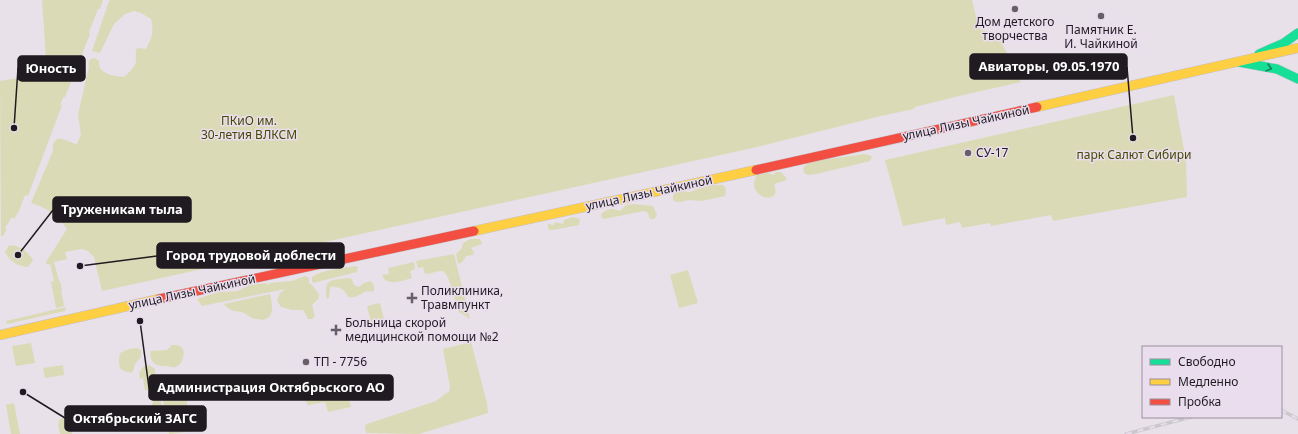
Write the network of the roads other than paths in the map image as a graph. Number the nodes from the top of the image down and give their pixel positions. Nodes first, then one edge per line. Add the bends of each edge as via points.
1 (1298, 33) edge
2 (1298, 48) edge
3 (1239, 62) junction
4 (1298, 79) edge
5 (0, 335) edge

1 - 3 main road via 1284,43
2 - 3 main road, улица Лизы Чайкиной
3 -> 4 main road via 1288,73
3 - 5 main road, улица Лизы Чайкиной

